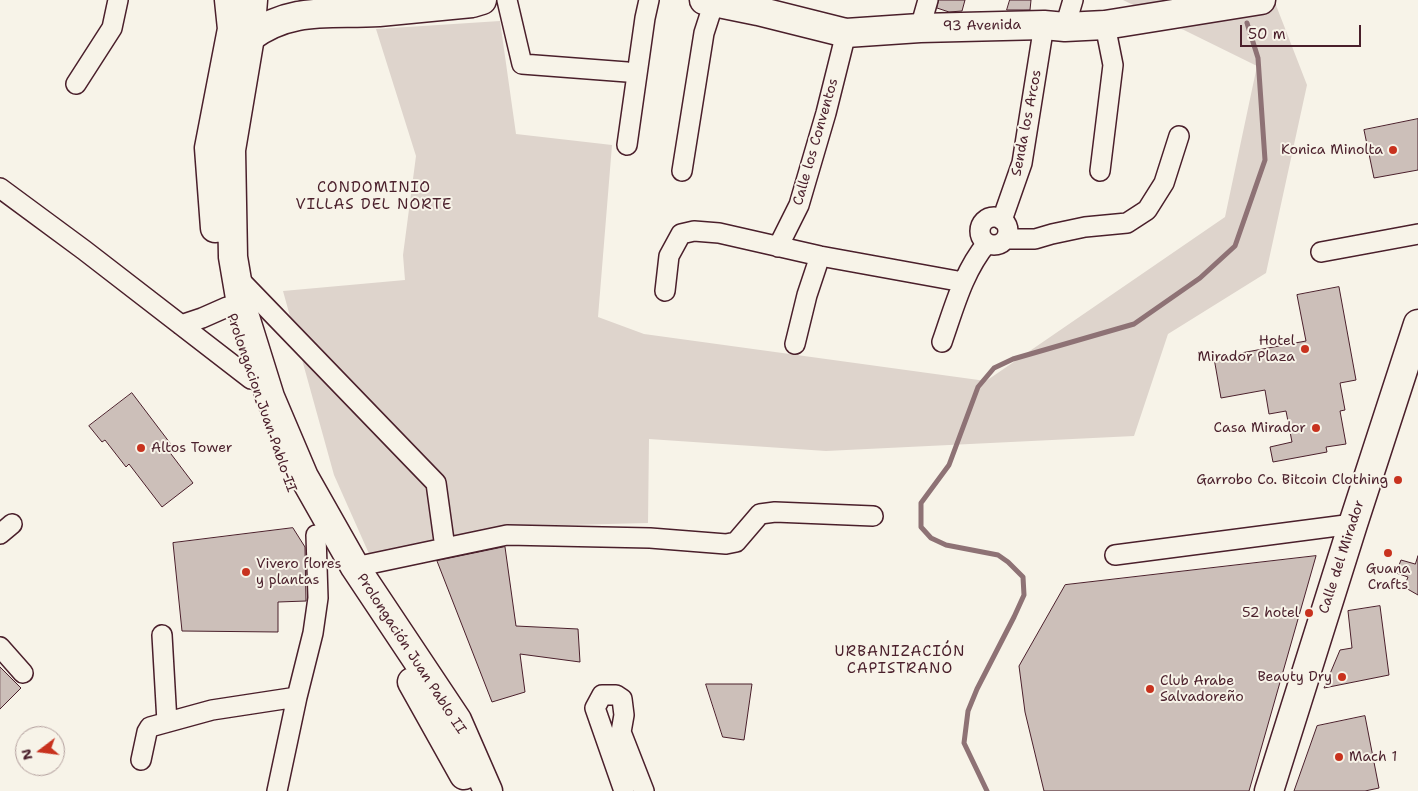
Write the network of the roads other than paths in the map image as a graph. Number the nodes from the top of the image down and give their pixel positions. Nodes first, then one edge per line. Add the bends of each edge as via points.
1 (118, 0) edge
2 (229, 0) edge
3 (253, 0) edge
4 (274, 0) edge
5 (482, 0) edge
6 (507, 0) edge
7 (649, 0) edge
8 (928, 0) edge
9 (1073, 0) edge
10 (1261, 0) edge
11 (709, 1) edge
12 (761, 5) edge
13 (356, 6) edge
14 (298, 15) junction
15 (1105, 25) junction
16 (1054, 26) junction
17 (920, 28) junction
18 (846, 34) junction
19 (250, 37) junction
20 (627, 72) dead end
21 (76, 84) dead end
22 (1179, 136) dead end
23 (627, 145) dead end
24 (682, 171) dead end
25 (1100, 171) dead end
26 (0, 188) edge
27 (1002, 220) junction
28 (1418, 234) edge
29 (1006, 239) junction
30 (987, 243) junction
31 (778, 247) junction
32 (1321, 252) dead end
33 (820, 256) junction
34 (236, 276) junction
35 (963, 282) junction
36 (666, 291) dead end
37 (227, 307) junction
38 (1418, 324) edge
39 (181, 325) junction
40 (942, 342) dead end
41 (795, 344) dead end
42 (1418, 361) edge
43 (251, 379) junction
44 (873, 516) dead end
45 (1353, 524) junction
46 (316, 535) junction
47 (446, 548) junction
48 (1114, 555) dead end
49 (355, 567) junction
50 (162, 635) dead end
51 (0, 647) edge
52 (23, 673) dead end
53 (296, 697) junction
54 (167, 722) junction
55 (141, 760) dead end
56 (276, 791) edge
57 (469, 791) edge
58 (488, 791) edge
59 (624, 791) edge
60 (644, 791) edge
61 (1269, 791) edge
62 (1278, 791) edge

1 - 21 street via 112,28
2 - 37 main road, Prolongacion Juan Pablo II via 232,29 209,148 216,240
3 - 19 main road, Prolongación Juan Pablo II
4 - 14 main road
5 - 13 main road via 472,3
6 - 20 street via 522,64
7 - 23 street
8 - 17 street
9 - 16 street, Senda los Arcos
10 - 15 main road, 93 Avenida
11 - 12 main road, 93 Avenida
11 - 24 street
12 - 18 main road, 93 Avenida
13 - 14 main road
14 - 19 main road via 264,26
15 - 16 main road, 93 Avenida
15 - 25 street via 1112,65
16 - 17 main road, 93 Avenida
16 - 27 street, Senda los Arcos via 1022,164
17 - 18 main road, 93 Avenida
18 - 31 street, Calle los Conventos via 799,205
19 - 34 main road, Prolongación Juan Pablo II via 231,150
22 - 29 street via 1164,183 1147,210 1127,223 1085,227 1035,239
26 - 39 street
27 - 29 street via 1008,229
27 - 30 street via 992,218 983,223 981,234
28 - 32 street
29 - 30 street via 997,245
30 - 35 street via 977,254
31 - 33 street
31 - 36 street via 719,233 694,231 681,234 669,256
33 - 35 street
33 - 41 street
34 - 47 street via 436,482
34 - 49 main road, Prolongación Juan Pablo II via 241,304 270,397 304,477
35 - 40 street
37 - 39 street
37 - 43 main road, Prolongacion Juan Pablo II
38 - 45 main road, Calle del Mirador
39 - 43 street
42 - 62 main road, Calle del Mirador
43 - 46 main road, Prolongacion Juan Pablo II via 288,486
44 - 47 street via 760,514 736,542 726,544 650,538 507,535
45 - 48 street
45 - 61 main road, Calle del Mirador
46 - 53 street via 318,598
46 - 57 main road, Prolongacion Juan Pablo II via 410,678 463,774
47 - 49 street
49 - 58 main road, Prolongación Juan Pablo II via 457,720
50 - 54 street
51 - 52 street
53 - 54 street via 212,710
53 - 56 street
54 - 55 street via 150,727
59 - 60 street via 595,708 602,695 616,695 622,699 621,732

